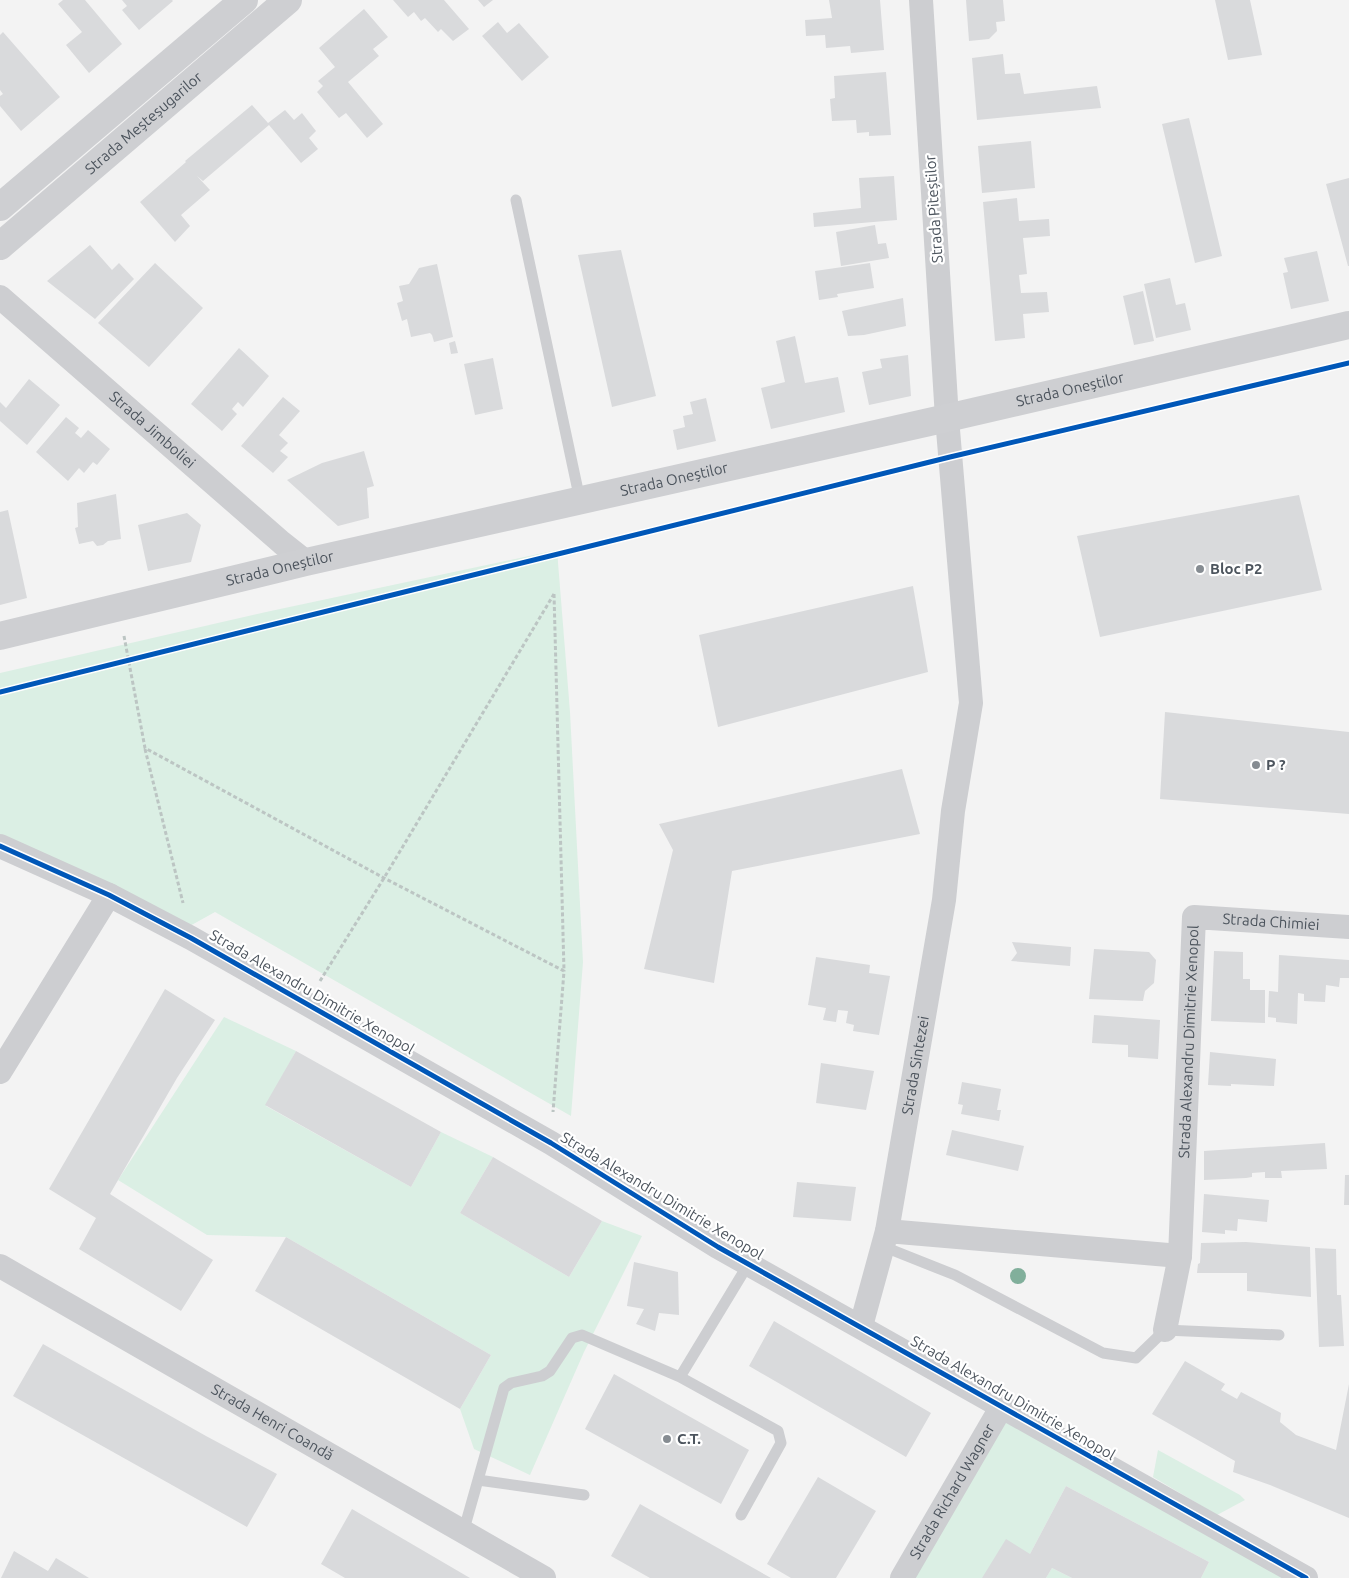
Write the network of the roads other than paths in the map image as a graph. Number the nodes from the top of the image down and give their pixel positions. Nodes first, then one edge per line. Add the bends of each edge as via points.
1 (244, 0) edge
2 (288, 0) edge
3 (920, 0) edge
4 (516, 200) dead end
5 (0, 207) edge
6 (0, 246) edge
7 (0, 297) edge
8 (1349, 325) edge
9 (947, 418) junction
10 (580, 500) junction
11 (306, 562) junction
12 (0, 636) edge
13 (0, 846) edge
14 (109, 895) junction
15 (944, 900) joint
16 (1194, 917) joint
17 (1349, 927) edge
18 (0, 1072) edge
19 (884, 1238) junction
20 (1180, 1256) junction
21 (749, 1264) junction
22 (0, 1266) edge
23 (861, 1326) junction
24 (1165, 1330) junction
25 (1279, 1336) dead end
26 (680, 1377) junction
27 (1002, 1406) junction
28 (478, 1480) junction
29 (584, 1495) dead end
30 (741, 1515) dead end
31 (463, 1533) junction
32 (543, 1578) edge
33 (902, 1578) edge
34 (1306, 1578) edge

1 - 5 street, Strada Meșteșugarilor
2 - 6 street, Strada Meșteșugarilor
3 - 9 street, Strada Piteștilor
4 - 10 lane
7 - 11 street, Strada Jimboliei
8 - 9 street, Strada Oneștilor
9 - 10 street, Strada Oneștilor
9 - 15 street, Strada Piteștilor via 971,703
10 - 11 street, Strada Oneștilor
11 - 12 street, Strada Oneștilor
13 - 14 street, Strada Alexandru Dimitrie Xenopol
14 - 18 street
14 - 21 street, Strada Alexandru Dimitrie Xenopol via 192,938 550,1143
15 - 19 street, Strada Sintezei
16 - 17 street, Strada Chimiei
16 - 20 street, Strada Alexandru Dimitrie Xenopol
19 - 20 street
19 - 23 street
19 - 24 lane via 1103,1354 1136,1358
20 - 24 street, Strada Alexandru Dimitrie Xenopol
21 - 23 street, Strada Alexandru Dimitrie Xenopol
21 - 26 lane
22 - 31 street, Strada Henri Coandă
23 - 27 street, Strada Alexandru Dimitrie Xenopol
24 - 25 lane
26 - 28 lane via 582,1334 572,1338 550,1371 504,1388
26 - 30 lane via 778,1431 781,1443
27 - 33 street, Strada Richard Wagner
27 - 34 street, Strada Alexandru Dimitrie Xenopol
28 - 29 lane
28 - 31 lane
31 - 32 street, Strada Henri Coandă

